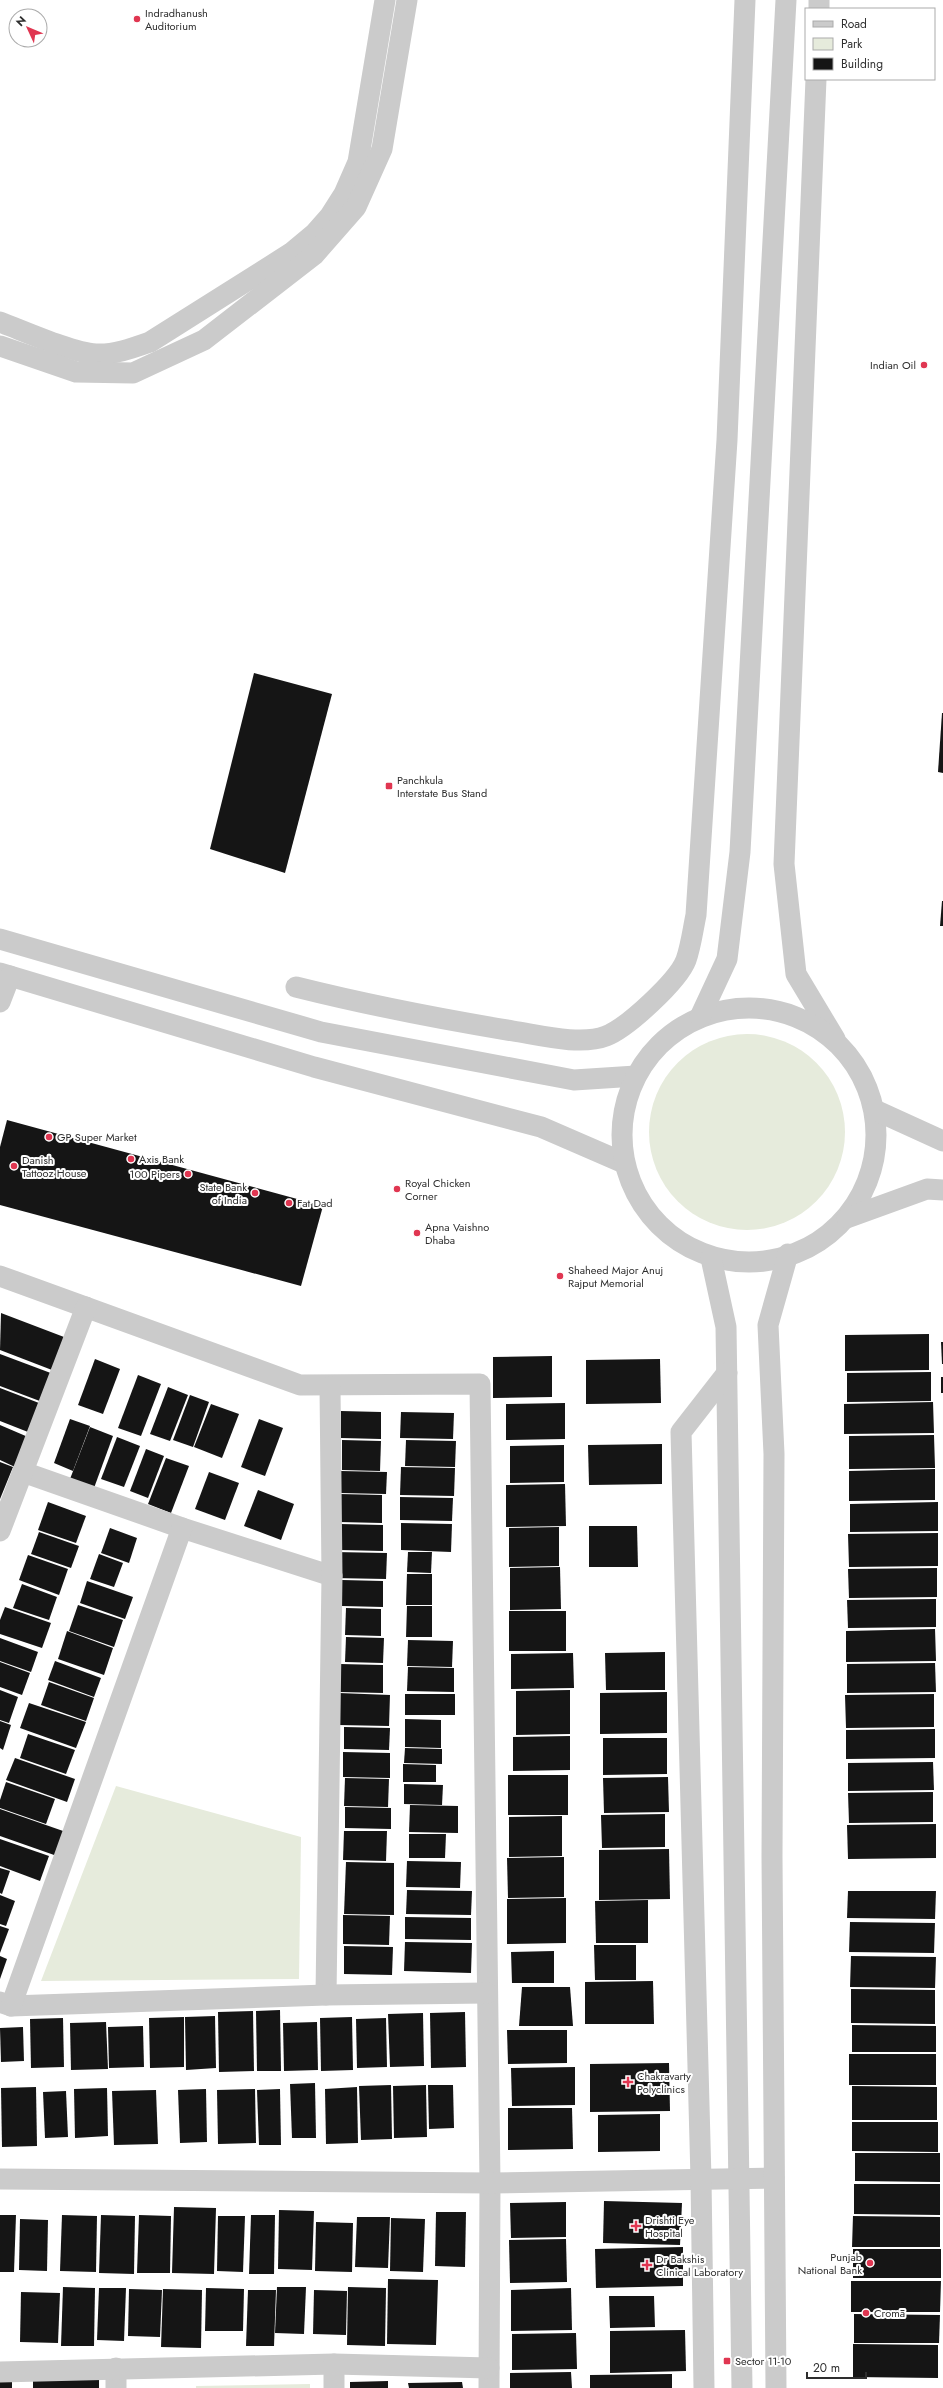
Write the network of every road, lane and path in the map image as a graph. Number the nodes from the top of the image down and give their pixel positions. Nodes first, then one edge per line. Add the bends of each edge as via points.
1 (385, 0) edge
2 (407, 0) edge
3 (745, 0) edge
4 (786, 0) edge
5 (816, 80) edge
6 (0, 322) edge
7 (0, 346) edge
8 (0, 939) edge
9 (5, 975) edge
10 (296, 987) dead end
11 (0, 1002) edge
12 (700, 1017) junction
13 (835, 1039) junction
14 (636, 1076) junction
15 (875, 1110) junction
16 (943, 1140) edge
17 (624, 1163) junction
18 (943, 1190) edge
19 (847, 1218) junction
20 (788, 1254) junction
21 (711, 1258) junction
22 (0, 1276) edge
23 (86, 1307) junction
24 (727, 1374) junction
25 (330, 1387) junction
26 (23, 1472) junction
27 (182, 1528) junction
28 (0, 1531) edge
29 (332, 1576) junction
30 (487, 1993) junction
31 (326, 1996) junction
32 (5, 2004) edge
33 (740, 2178) junction
34 (774, 2178) junction
35 (0, 2179) edge
36 (701, 2179) junction
37 (490, 2183) junction
38 (334, 2364) junction
39 (489, 2368) junction
40 (0, 2372) edge
41 (116, 2378) edge
42 (334, 2388) edge
43 (489, 2388) edge
44 (704, 2388) edge
45 (742, 2388) edge
46 (776, 2388) edge

1 - 6 street via 358,162 344,194 330,216 297,248 150,342 132,348 95,354
2 - 7 street via 382,148 356,207 314,256 204,340 133,373 76,372
3 - 10 street via 718,596 696,915 686,960 675,977 626,1025 606,1037 588,1041 385,1009
4 - 12 street via 740,852 727,959
5 - 13 street via 784,864 796,974
8 - 14 street via 321,1032 574,1080
9 - 11 street
9 - 17 street via 314,1067 541,1127
12 - 13 street via 747,1007 796,1016
12 - 14 street via 666,1038 650,1054
13 - 15 street via 851,1056 864,1078
14 - 17 street via 622,1120
15 - 16 street
15 - 19 street via 876,1151 869,1180
17 - 21 street via 635,1194 652,1220 672,1238
18 - 19 street via 927,1189
19 - 20 street via 810,1247
20 - 21 street via 764,1262
20 - 34 street via 768,1325 774,1454
21 - 24 street via 726,1327
22 - 23 street
23 - 25 street via 300,1385
23 - 26 street
24 - 33 street
24 - 36 street via 681,1432
25 - 29 street
25 - 30 street via 480,1384
26 - 27 street
26 - 28 street
27 - 29 street
27 - 32 street
29 - 31 street
30 - 31 street
30 - 37 street
31 - 32 street
33 - 34 street
33 - 36 street
33 - 45 street
34 - 46 street
35 - 37 street
36 - 37 street
36 - 44 street
37 - 39 street
38 - 39 street
38 - 41 street
38 - 42 street
39 - 43 street
40 - 41 street

